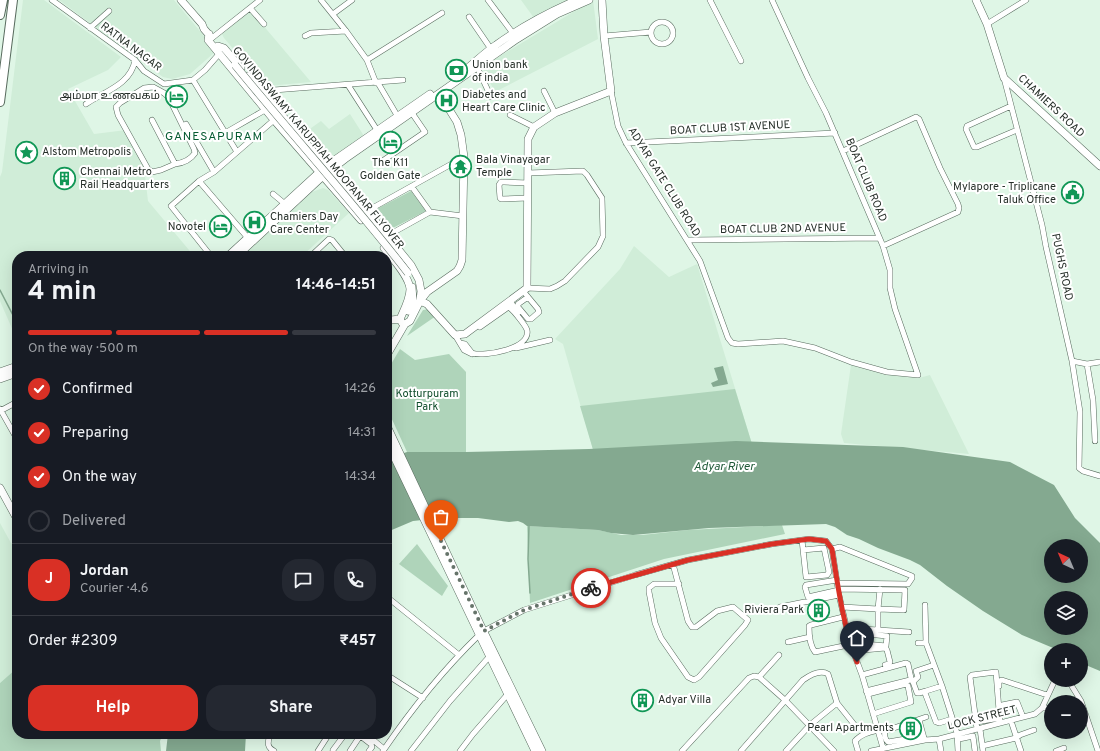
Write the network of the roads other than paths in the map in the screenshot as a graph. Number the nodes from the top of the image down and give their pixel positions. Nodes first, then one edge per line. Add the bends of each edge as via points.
1 (2, 0) edge
2 (12, 0) edge
3 (52, 0) edge
4 (177, 0) edge
5 (181, 0) edge
6 (260, 0) edge
7 (321, 0) edge
8 (352, 0) edge
9 (488, 0) edge
10 (577, 0) edge
11 (589, 0) edge
12 (602, 0) edge
13 (710, 0) edge
14 (772, 0) edge
15 (976, 0) edge
16 (1026, 0) edge
17 (250, 8) junction
18 (109, 11) dead end
19 (442, 13) dead end
20 (333, 14) junction
21 (0, 15) edge
22 (469, 17) dead end
23 (264, 24) dead end
24 (987, 24) junction
25 (90, 28) junction
26 (346, 31) junction
27 (651, 32) junction
28 (208, 34) junction
29 (304, 36) dead end
30 (515, 36) junction
31 (604, 36) junction
32 (218, 46) junction
33 (490, 49) junction
34 (219, 54) junction
35 (135, 60) junction
36 (367, 60) junction
37 (740, 61) dead end
38 (477, 67) junction
39 (463, 74) junction
40 (1004, 78) junction
41 (156, 79) junction
42 (193, 80) junction
43 (403, 80) dead end
44 (2, 83) edge
45 (377, 83) junction
46 (164, 84) junction
47 (348, 85) junction
48 (153, 87) junction
49 (612, 90) junction
50 (261, 91) junction
51 (544, 91) dead end
52 (162, 92) junction
53 (491, 97) dead end
54 (442, 98) dead end
55 (0, 102) edge
56 (86, 104) dead end
57 (1011, 106) junction
58 (265, 110) junction
59 (412, 113) junction
60 (555, 113) junction
61 (510, 115) dead end
62 (398, 117) junction
63 (152, 120) dead end
64 (274, 120) junction
65 (186, 124) dead end
66 (534, 127) junction
67 (377, 130) junction
68 (1018, 130) junction
69 (225, 133) junction
70 (835, 133) junction
71 (626, 143) junction
72 (843, 151) junction
73 (237, 152) junction
74 (464, 157) junction
75 (380, 162) dead end
76 (175, 164) junction
77 (1100, 166) edge
78 (328, 168) junction
79 (214, 172) junction
80 (528, 173) junction
81 (321, 174) junction
82 (199, 181) junction
83 (528, 183) junction
84 (412, 187) junction
85 (273, 194) dead end
86 (528, 198) junction
87 (285, 204) junction
88 (367, 211) junction
89 (430, 212) junction
90 (463, 216) junction
91 (387, 236) junction
92 (248, 238) junction
93 (879, 238) junction
94 (688, 240) junction
95 (882, 246) junction
96 (207, 251) edge
97 (234, 251) edge
98 (241, 251) edge
99 (316, 251) edge
100 (341, 251) edge
101 (385, 251) edge
102 (391, 251) edge
103 (392, 253) edge
104 (392, 259) edge
105 (526, 292) junction
106 (420, 301) junction
107 (507, 305) junction
108 (392, 320) edge
109 (524, 320) dead end
110 (402, 322) junction
111 (455, 335) junction
112 (392, 338) edge
113 (550, 340) dead end
114 (462, 343) junction
115 (392, 344) edge
116 (1072, 361) junction
117 (1100, 362) edge
118 (1087, 364) junction
119 (12, 368) edge
120 (0, 372) edge
121 (12, 375) edge
122 (918, 375) joint
123 (0, 379) edge
124 (12, 404) edge
125 (0, 410) edge
126 (12, 430) edge
127 (392, 436) edge
128 (1095, 441) dead end
129 (392, 452) edge
130 (1100, 476) edge
131 (0, 488) edge
132 (12, 510) edge
133 (802, 540) junction
134 (832, 548) junction
135 (803, 550) junction
136 (673, 564) junction
137 (679, 584) junction
138 (838, 588) junction
139 (880, 589) junction
140 (392, 600) edge
141 (925, 605) dead end
142 (780, 607) dead end
143 (842, 607) junction
144 (878, 609) junction
145 (844, 617) junction
146 (480, 630) junction
147 (847, 630) junction
148 (878, 630) junction
149 (909, 632) dead end
150 (810, 637) junction
151 (788, 642) dead end
152 (850, 642) junction
153 (918, 643) dead end
154 (926, 643) junction
155 (853, 651) junction
156 (459, 655) junction
157 (779, 655) dead end
158 (489, 656) junction
159 (934, 665) junction
160 (861, 673) junction
161 (759, 677) junction
162 (392, 678) edge
163 (942, 686) junction
164 (926, 691) junction
165 (867, 692) junction
166 (507, 695) junction
167 (1044, 695) edge
168 (423, 698) junction
169 (786, 701) junction
170 (837, 702) junction
171 (1044, 703) edge
172 (1002, 704) junction
173 (1042, 708) joint
174 (873, 714) junction
175 (926, 717) dead end
176 (1023, 717) junction
177 (952, 719) junction
178 (919, 720) junction
179 (1002, 721) junction
180 (1011, 721) junction
181 (976, 722) junction
182 (810, 725) junction
183 (1088, 725) edge
184 (857, 728) dead end
185 (977, 729) junction
186 (878, 730) junction
187 (1034, 730) dead end
188 (958, 735) junction
189 (973, 736) junction
190 (924, 738) junction
191 (1016, 738) junction
192 (269, 739) edge
193 (326, 739) edge
194 (341, 739) edge
195 (357, 739) edge
196 (364, 739) edge
197 (372, 739) edge
198 (939, 739) junction
199 (883, 748) junction
200 (1064, 748) dead end
201 (894, 749) edge
202 (983, 749) edge
203 (384, 750) edge
204 (274, 751) edge
205 (318, 751) edge
206 (333, 751) edge
207 (350, 751) edge
208 (369, 751) edge
209 (410, 751) edge
210 (460, 751) edge
211 (535, 751) edge
212 (542, 751) edge
213 (682, 751) edge
214 (741, 751) edge
215 (786, 751) edge
216 (834, 751) edge
217 (858, 751) edge
218 (871, 751) edge
219 (941, 751) edge
220 (959, 751) edge
221 (975, 751) edge
222 (1021, 751) edge
223 (1056, 751) edge
224 (1098, 751) edge

1 - 21 main road
2 - 44 main road
3 - 25 street, RATNA NAGAR
4 - 28 main road
5 - 28 main road
6 - 17 street
7 - 20 street
8 - 20 street
9 - 30 street
10 - 30 main road via 556,9
11 - 30 main road
12 - 31 main road, ADYAR GATE CLUB ROAD
13 - 37 street
14 - 70 street, BOAT CLUB ROAD
15 - 24 main road
16 - 24 street
17 - 23 street
17 - 28 street
18 - 25 street
19 - 36 street
20 - 26 street
22 - 33 street
24 - 40 main road
25 - 35 street, RATNA NAGAR
26 - 29 street via 311,32
26 - 36 street
27 - 27 street via 660,22 668,24 672,30 670,40 661,44 653,39
27 - 31 street
28 - 32 main road, GOVINDASWAMY KARUPPIAH MOOPANAR FLYOVER
28 - 34 main road via 208,40
30 - 33 main road
30 - 38 main road
31 - 49 main road, ADYAR GATE CLUB ROAD
32 - 50 main road via 224,48
32 - 102 main road, GOVINDASWAMY KARUPPIAH MOOPANAR FLYOVER, bridge
33 - 39 main road
34 - 42 street
34 - 58 main road
35 - 41 street, RATNA NAGAR via 144,71
35 - 56 street via 132,69 116,87
36 - 45 street
38 - 39 main road
38 - 53 street
39 - 59 main road
39 - 62 main road via 436,89
40 - 57 street, PUGHS ROAD
40 - 77 main road, CHAMIERS ROAD
41 - 46 street, RATNA NAGAR
41 - 48 street
42 - 46 street, RATNA NAGAR
42 - 69 street
43 - 45 street
44 - 55 main road
45 - 47 street
45 - 62 street
46 - 52 street
47 - 50 street
47 - 67 street
48 - 52 street
48 - 76 street via 144,88 120,103 116,111 148,169 156,172
49 - 60 main road
49 - 71 street, ADYAR GATE CLUB ROAD via 618,126
50 - 78 main road
51 - 60 street
52 - 76 street via 169,98 196,153 191,158
54 - 74 main road via 457,122
57 - 68 street, PUGHS ROAD
57 - 68 street via 967,126 966,129 974,147
58 - 64 main road
58 - 69 street
59 - 75 street via 425,132
59 - 78 main road
60 - 66 main road
61 - 66 street
62 - 67 main road
63 - 76 street
64 - 73 street
64 - 81 main road
65 - 79 street
66 - 80 main road via 528,139
67 - 78 main road
68 - 116 street, PUGHS ROAD
69 - 73 street
70 - 71 street, BOAT CLUB 1ST AVENUE
70 - 72 street, BOAT CLUB ROAD
71 - 94 street, ADYAR GATE CLUB ROAD
72 - 93 street, BOAT CLUB ROAD
72 - 95 street via 916,117 960,208 958,212
73 - 79 street
74 - 84 street
74 - 90 main road
78 - 81 main road
78 - 81 main road
78 - 88 main road
79 - 82 street
80 - 83 main road
80 - 105 street via 583,172 587,175 602,198 603,236 598,247 565,281 550,289
81 - 87 main road
81 - 98 main road
81 - 101 main road
82 - 92 street
82 - 96 street via 171,206
83 - 86 main road
83 - 86 street via 501,182 500,185 501,199
84 - 88 street
84 - 89 street
85 - 87 street
86 - 105 main road
87 - 92 main road
88 - 91 main road
89 - 90 street
89 - 91 street
90 - 106 main road via 463,251 460,266 427,292
91 - 106 main road via 411,265 419,280
92 - 97 main road
93 - 94 street, BOAT CLUB 2ND AVENUE
93 - 95 street, BOAT CLUB ROAD
94 - 122 street, ADYAR GATE CLUB ROAD via 700,261 732,343 783,341 815,348 887,372
95 - 122 street, BOAT CLUB ROAD via 890,270 890,288 895,309
99 - 100 street via 331,239
103 - 110 main road, GOVINDASWAMY KARUPPIAH MOOPANAR FLYOVER, bridge via 408,273 414,294 412,308
104 - 110 main road via 407,278 410,289
105 - 105 street via 539,312 531,319 528,319 518,307
105 - 107 main road
106 - 110 main road via 410,321
106 - 111 main road via 427,304
107 - 109 street
107 - 111 main road via 465,334
107 - 114 street via 463,339
107 - 114 street via 527,330 526,337 520,343 485,355 472,352
108 - 110 main road
110 - 112 main road
110 - 115 main road
111 - 114 street
113 - 114 street via 490,356 468,353
116 - 118 street
116 - 130 street, PUGHS ROAD via 1080,412 1078,464 1083,471
117 - 118 street
118 - 128 street via 1093,400
119 - 120 main road
121 - 123 main road
124 - 125 street
125 - 126 street
127 - 146 main road
129 - 146 main road
131 - 132 main road
133 - 134 street via 826,541
133 - 135 street
133 - 136 street
134 - 138 street
134 - 138 street via 840,547 912,576 908,584
135 - 135 street via 806,577 827,575 824,548
136 - 137 street
136 - 146 street via 524,610
137 - 137 street via 654,584 649,588 649,592 660,638 688,677 694,680 748,620 733,607 719,609 696,627 692,627 688,621
138 - 138 street via 808,597 805,587 806,585
138 - 139 street
138 - 142 street
138 - 143 street
139 - 144 street
139 - 144 street via 904,590 904,609
140 - 156 street
141 - 154 street
143 - 144 street
143 - 145 street
144 - 148 street
145 - 147 street
145 - 150 street via 812,625 809,629
146 - 156 street
146 - 158 main road
146 - 212 main road
147 - 148 street
147 - 152 street
147 - 152 street via 887,636 886,646
148 - 149 street
150 - 151 street
150 - 152 street via 814,652 848,645
152 - 155 street
153 - 154 street
154 - 159 street
155 - 160 street
155 - 160 street via 885,648 887,650 890,664
156 - 168 street
157 - 161 street
158 - 166 main road
158 - 209 street
159 - 163 street
159 - 164 street via 916,671 918,677 913,682 917,693
160 - 165 street
160 - 165 street via 908,664 912,678 910,680
161 - 169 street
161 - 213 street via 749,678
162 - 168 street
163 - 164 street
163 - 177 street
164 - 177 street via 936,722
165 - 174 street
165 - 174 street via 906,684 908,686 911,702
166 - 210 street
166 - 211 main road
167 - 172 street via 1002,680 998,682
168 - 203 street
169 - 170 street via 803,680 814,673 825,672 828,674
169 - 182 street
169 - 214 street
170 - 182 street
170 - 184 street
171 - 173 street
172 - 176 street via 1017,702
172 - 179 street
173 - 176 street, LOCK STREET via 1035,714
174 - 186 street
175 - 178 street
176 - 180 street, LOCK STREET
177 - 188 street
178 - 190 street
178 - 190 street via 885,731 886,741
179 - 180 street, LOCK STREET
179 - 181 street
179 - 181 street via 996,672 970,677
179 - 185 street, LOCK STREET
180 - 191 street
181 - 185 street
182 - 215 street
182 - 216 street
183 - 224 street
185 - 188 street, LOCK STREET
185 - 189 street
185 - 202 street
186 - 199 street
186 - 217 street via 858,737 855,741
187 - 191 street
188 - 189 street
188 - 198 street, LOCK STREET
188 - 220 street
189 - 221 street
190 - 198 street, LOCK STREET
190 - 201 street, LOCK STREET
191 - 202 street
191 - 222 street
192 - 204 street via 269,747
193 - 205 street
194 - 206 street
195 - 207 street
196 - 208 street via 371,744
197 - 203 street
198 - 219 street
199 - 201 street, LOCK STREET
199 - 218 street, LOCK STREET
200 - 223 street

